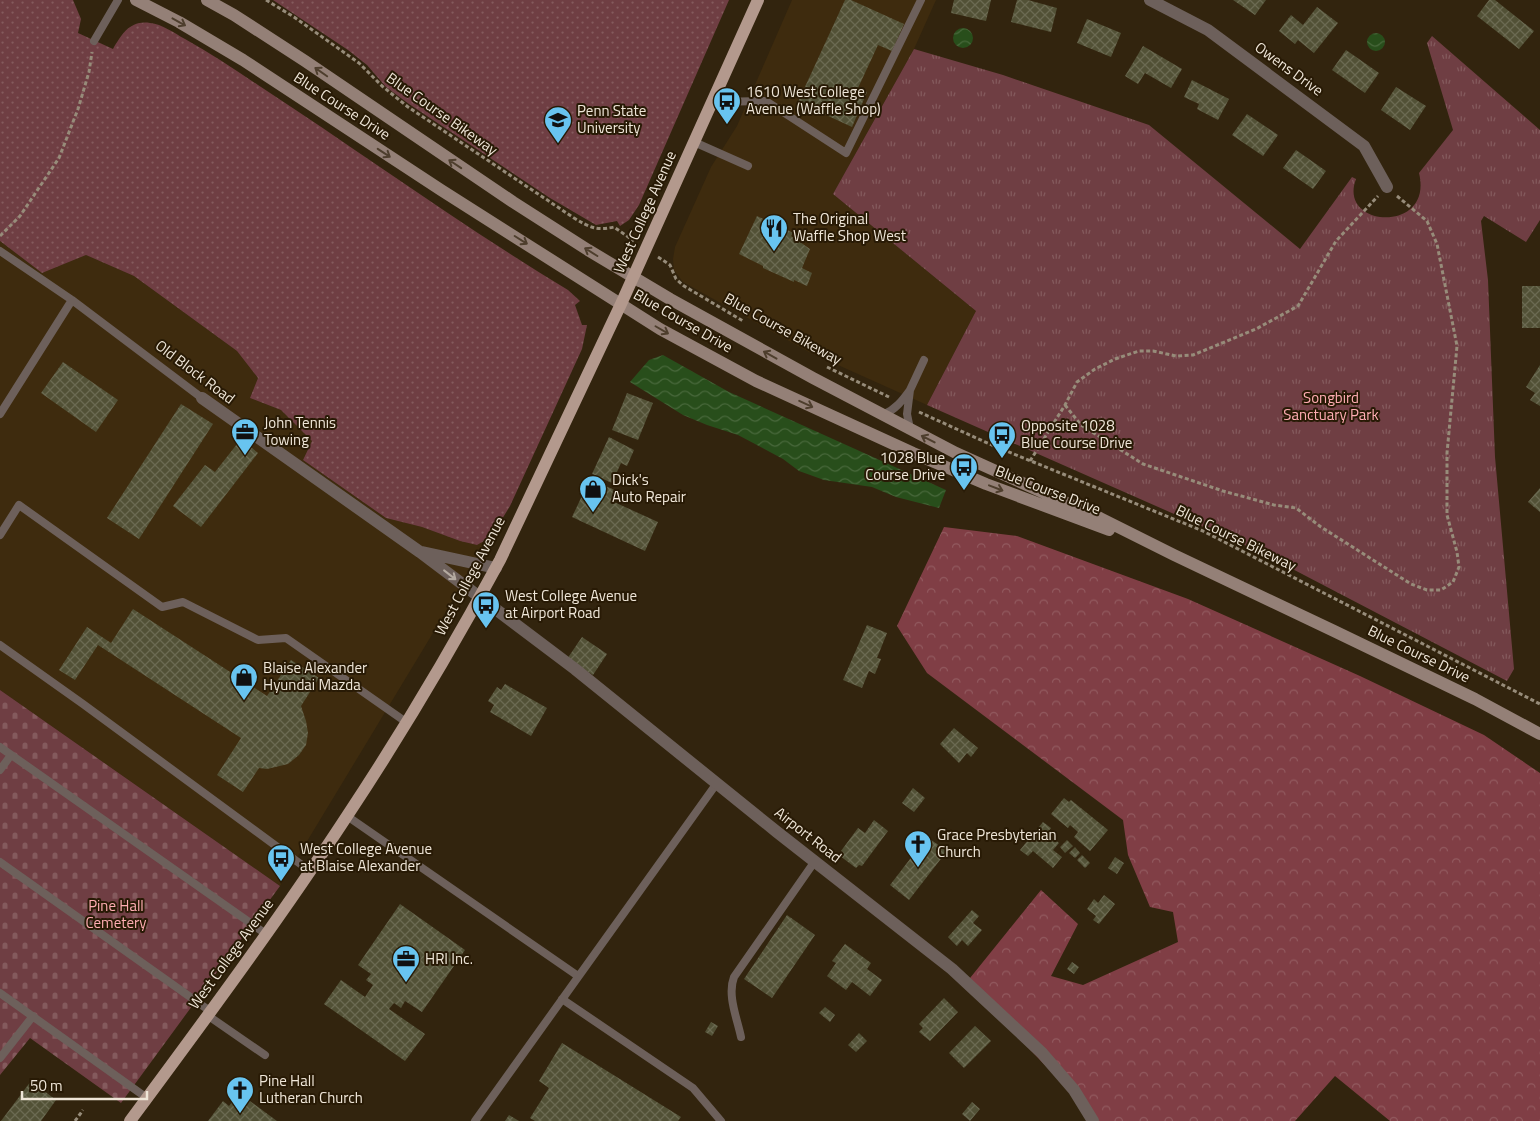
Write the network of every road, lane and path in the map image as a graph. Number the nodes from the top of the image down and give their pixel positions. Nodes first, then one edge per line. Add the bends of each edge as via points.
1 (118, 0) edge
2 (136, 0) edge
3 (207, 0) edge
4 (266, 0) edge
5 (758, 0) edge
6 (921, 0) edge
7 (1150, 0) edge
8 (94, 41) joint
9 (712, 102) junction
10 (694, 142) junction
11 (748, 166) dead end
12 (1387, 187) junction
13 (614, 227) dead end
14 (0, 236) edge
15 (0, 251) edge
16 (670, 265) dead end
17 (633, 277) junction
18 (72, 300) junction
19 (621, 304) junction
20 (744, 321) dead end
21 (924, 360) dead end
22 (820, 363) dead end
23 (910, 390) junction
24 (202, 398) joint
25 (895, 400) dead end
26 (1065, 405) junction
27 (914, 410) dead end
28 (0, 414) edge
29 (882, 415) junction
30 (910, 429) junction
31 (1030, 461) junction
32 (0, 535) edge
33 (420, 552) junction
34 (1174, 555) junction
35 (496, 568) junction
36 (479, 598) junction
37 (0, 645) edge
38 (1540, 704) edge
39 (406, 722) junction
40 (1540, 734) edge
41 (0, 747) edge
42 (11, 755) junction
43 (0, 770) edge
44 (717, 783) junction
45 (347, 816) junction
46 (815, 861) junction
47 (0, 862) edge
48 (310, 870) junction
49 (266, 934) junction
50 (578, 976) junction
51 (0, 993) edge
52 (562, 999) junction
53 (209, 1013) junction
54 (33, 1016) junction
55 (741, 1037) dead end
56 (265, 1054) dead end
57 (0, 1058) edge
58 (147, 1098) junction
59 (83, 1110) dead end
60 (75, 1121) edge
61 (130, 1121) edge
62 (475, 1121) edge
63 (722, 1121) edge
64 (1093, 1121) edge

1 - 8 lane
2 -> 19 main road, Blue Course Drive via 243,60
17 -> 3 main road, Blue Course Drive via 513,202 305,61
4 - 13 path, Blue Course Bikeway via 359,63 408,107 574,218 592,228
5 - 9 main road, West College Avenue
6 - 9 lane via 846,153 766,101
7 - 12 street, Owens Drive via 1208,30 1364,146
8 - 14 path via 78,109 59,158 20,216
9 - 10 main road, West College Avenue
10 - 11 lane
10 - 17 main road, West College Avenue
12 - 26 path via 1336,241 1298,306 1256,329 1192,354 1176,356 1139,351 1115,358 1077,382
12 - 26 path via 1427,221 1437,244 1457,346 1447,453 1446,514 1459,568 1453,582 1441,590 1427,590 1411,584 1321,528 1296,508 1223,491 1143,464 1081,425
15 - 18 lane, Old Block Road
16 - 20 path, Blue Course Bikeway via 676,279 684,286
17 - 19 main road, West College Avenue
29 -> 17 main road, Blue Course Drive
18 - 24 lane, Old Block Road
18 - 28 lane
19 -> 34 main road, Blue Course Drive via 756,381 913,454
19 - 35 main road, West College Avenue
21 - 23 lane
22 - 25 path, Blue Course Bikeway
23 - 29 lane via 901,403
23 - 30 lane via 907,414
24 - 33 street, Old Block Road
26 - 31 path
27 - 31 path, Blue Course Bikeway
29 - 30 main road, Blue Course Drive
34 -> 30 main road, Blue Course Drive
31 - 38 path, Blue Course Bikeway via 1203,531
32 - 39 lane via 19,505 162,606 183,602 258,640 286,638
33 - 35 street, Old Block Road
33 -> 36 street, Old Block Road
34 - 40 main road, Blue Course Drive via 1475,699
35 - 36 main road, West College Avenue
36 - 39 main road, West College Avenue
36 - 44 street, Airport Road via 575,669
37 - 48 lane
39 - 45 main road, West College Avenue
41 - 42 lane
42 - 43 lane
42 - 49 lane
44 - 46 street, Airport Road
44 - 50 lane
45 - 48 main road, West College Avenue
45 - 50 lane
46 - 55 lane via 734,977 732,994
46 - 64 street, Airport Road via 952,969 1000,1012 1068,1082
47 - 53 lane
48 - 49 main road, West College Avenue
49 - 53 main road, West College Avenue
50 - 52 lane
51 - 54 lane
52 - 62 lane
52 - 63 lane via 693,1088
53 - 56 lane
53 - 58 main road, West College Avenue
54 - 57 lane
54 - 58 lane
58 - 61 main road, West College Avenue
59 - 60 path

